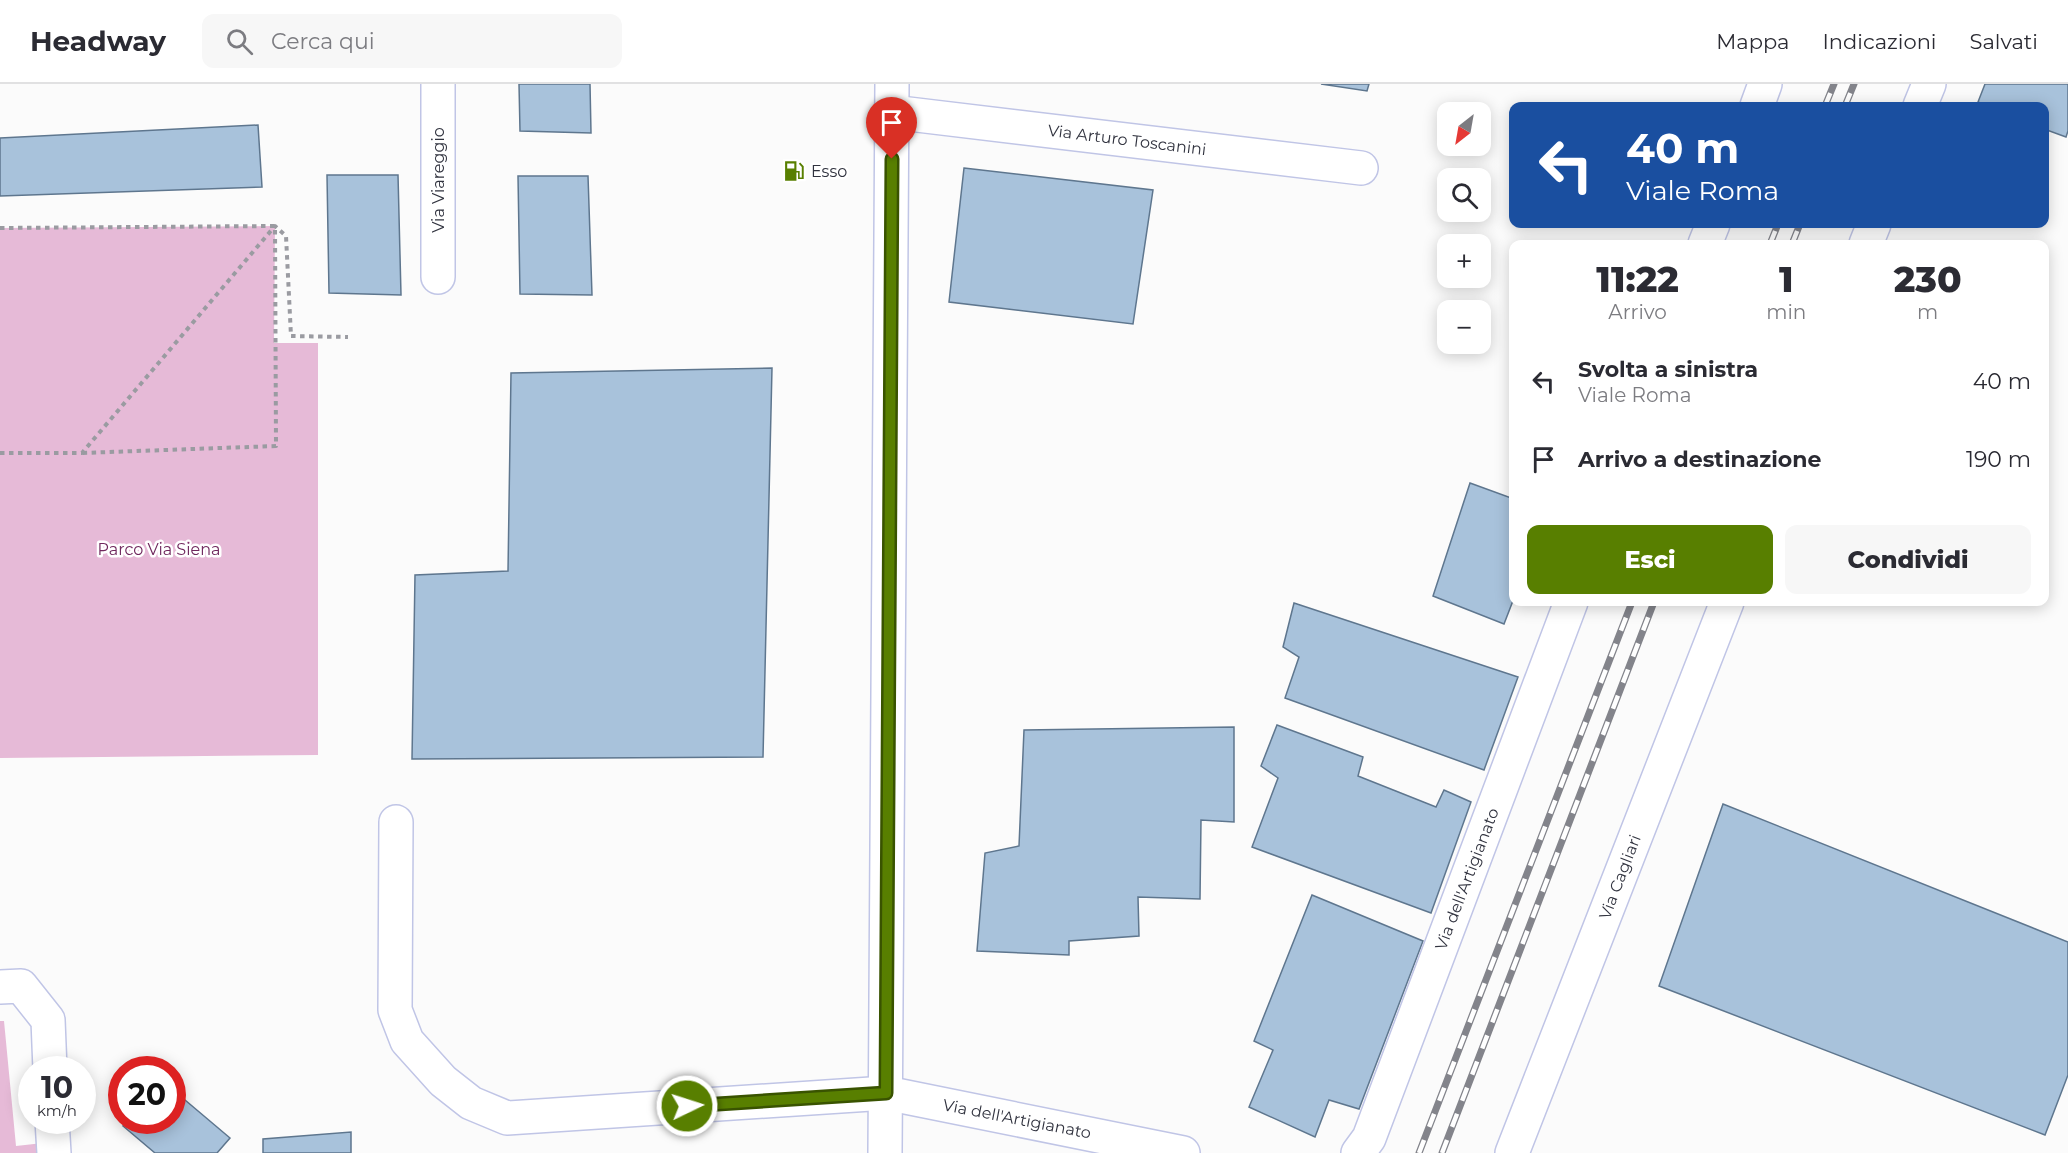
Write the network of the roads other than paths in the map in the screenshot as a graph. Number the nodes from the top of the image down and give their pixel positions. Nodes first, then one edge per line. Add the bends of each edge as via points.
1 (438, 84) edge
2 (1765, 84) edge
3 (1929, 84) edge
4 (892, 98) edge
5 (1758, 102) edge
6 (1922, 102) edge
7 (1360, 168) dead end
8 (438, 277) dead end
9 (1569, 606) edge
10 (1725, 606) edge
11 (396, 822) dead end
12 (0, 987) edge
13 (49, 1056) edge
14 (886, 1093) junction
15 (53, 1134) edge
16 (54, 1153) edge
17 (885, 1153) edge
18 (1184, 1153) edge
19 (1358, 1153) edge
20 (1512, 1153) edge

1 - 8 street, Via Viareggio
2 - 5 street
3 - 6 street
4 - 7 street, Via Arturo Toscanini
4 - 14 street
9 - 19 street, Via dell'Artigianato via 1369,1138
10 - 20 street, Via Cagliari
11 - 14 street, Via dell'Artigianato via 395,1010 407,1041 443,1081 471,1103 507,1118
12 - 13 street via 21,986 48,1020
14 - 17 street
14 - 18 street, Via dell'Artigianato
15 - 16 street

